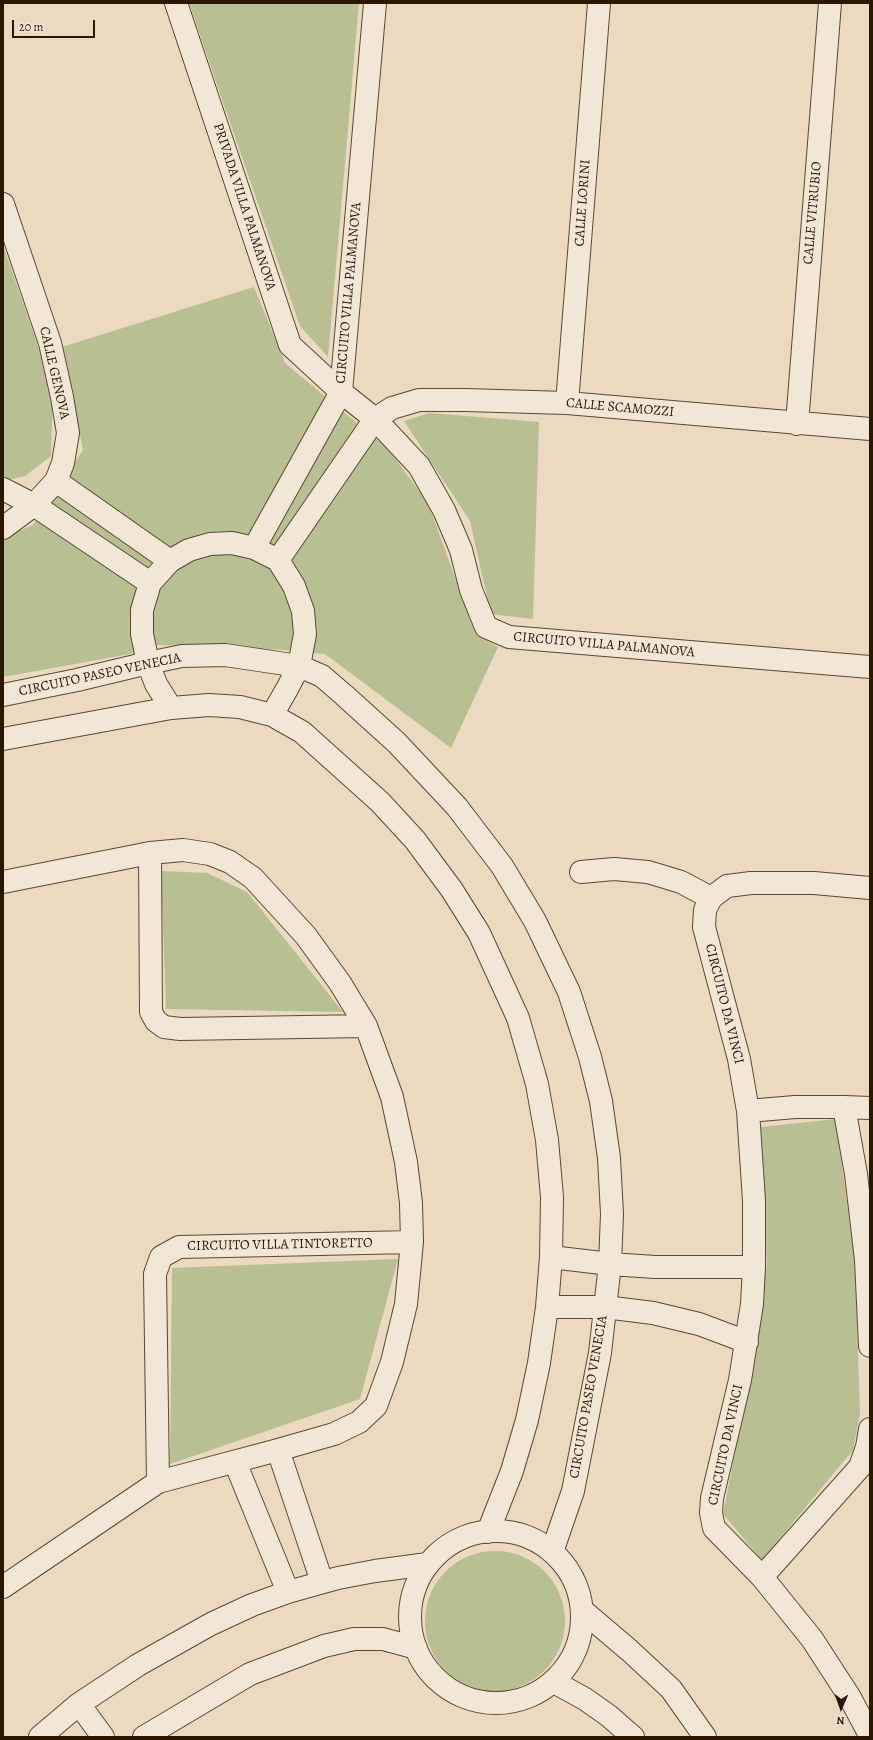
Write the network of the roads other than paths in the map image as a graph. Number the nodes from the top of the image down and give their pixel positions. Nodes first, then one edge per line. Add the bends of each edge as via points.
1 (176, 3) edge
2 (374, 3) edge
3 (598, 3) edge
4 (830, 3) edge
5 (3, 204) edge
6 (340, 392) junction
7 (567, 403) junction
8 (375, 419) junction
9 (797, 424) junction
10 (870, 429) edge
11 (56, 480) junction
12 (3, 489) edge
13 (34, 504) junction
14 (3, 528) edge
15 (254, 548) junction
16 (278, 560) junction
17 (170, 561) junction
18 (150, 583) junction
19 (148, 663) junction
20 (298, 666) junction
21 (870, 667) edge
22 (3, 695) edge
23 (171, 708) junction
24 (272, 715) junction
25 (3, 739) edge
26 (150, 852) junction
27 (581, 872) dead end
28 (3, 882) edge
29 (870, 888) edge
30 (711, 898) junction
31 (366, 1026) junction
32 (844, 1106) junction
33 (870, 1108) edge
34 (748, 1110) junction
35 (412, 1242) junction
36 (551, 1257) junction
37 (610, 1264) junction
38 (754, 1267) junction
39 (547, 1307) junction
40 (605, 1307) junction
41 (747, 1342) junction
42 (870, 1346) edge
43 (870, 1428) edge
44 (278, 1450) junction
45 (234, 1462) junction
46 (158, 1482) junction
47 (488, 1532) junction
48 (552, 1552) junction
49 (428, 1564) junction
50 (762, 1577) junction
51 (322, 1582) junction
52 (3, 1587) edge
53 (288, 1592) junction
54 (583, 1612) junction
55 (416, 1648) junction
56 (554, 1682) junction
57 (79, 1704) junction
58 (870, 1735) edge
59 (40, 1737) edge
60 (103, 1737) edge
61 (144, 1737) edge
62 (633, 1737) edge
63 (705, 1737) edge

1 - 6 street, PRIVADA VILLA PALMANOVA via 290,345
2 - 6 street, CIRCUITO VILLA PALMANOVA
3 - 7 street, CALLE LORINI
4 - 9 street, CALLE VITRUBIO
5 - 11 street, CALLE GENOVA via 50,343 62,397 68,433 63,463
6 - 8 street, CIRCUITO VILLA PALMANOVA
6 - 15 street
7 - 8 street, CALLE SCAMOZZI via 419,400 392,408
7 - 9 street, CALLE SCAMOZZI
8 - 16 street
8 - 21 street, CIRCUITO VILLA PALMANOVA via 419,466 444,510 486,627 498,634 509,637
9 - 10 street, CALLE SCAMOZZI
11 - 13 street
11 - 17 street
12 - 13 street
13 - 14 street
13 - 18 street
15 - 16 street
15 - 17 street via 232,543 210,544 189,550
16 - 20 street via 294,586 302,611 305,634
17 - 18 street
18 - 19 street via 142,610 142,634
19 - 20 street, CIRCUITO PASEO VENECIA via 182,656 225,655
19 - 22 street, CIRCUITO PASEO VENECIA
19 - 23 street via 156,684
20 - 24 street
20 - 37 street, CIRCUITO PASEO VENECIA via 322,676 344,695 397,743 457,807 502,866 535,920 569,992 601,1101 612,1214
23 - 24 street via 209,705 240,707
23 - 25 street
24 - 36 street via 302,732 380,802 415,840 452,890 479,933 518,1018 537,1084 547,1140 552,1197
26 - 28 street
26 - 31 street via 183,850 210,854 230,862 253,878 306,936 340,982
26 - 31 street via 151,1012 156,1022 164,1027 180,1029
27 - 30 street via 614,869 648,872 681,882
29 - 30 street via 814,883 751,883 727,886
30 - 34 street, CIRCUITO DA VINCI via 705,910 704,927 739,1059
31 - 35 street via 392,1097 405,1155 411,1203
32 - 33 street
32 - 34 street
32 - 42 street via 856,1174 866,1260
34 - 38 street, CIRCUITO DA VINCI via 754,1201
35 - 44 street via 406,1304 392,1362 376,1406 359,1422 334,1434
35 - 46 street, CIRCUITO VILLA TINTORETTO via 179,1248 161,1257 155,1274
36 - 37 street
36 - 39 street
37 - 38 street via 704,1268
37 - 40 street, CIRCUITO PASEO VENECIA
38 - 41 street, CIRCUITO DA VINCI
39 - 40 street
39 - 47 street via 527,1420 512,1471
40 - 41 street via 653,1313 700,1324
40 - 48 street, CIRCUITO PASEO VENECIA via 600,1353 574,1484
41 - 50 street, CIRCUITO DA VINCI via 712,1498 711,1513 714,1528
43 - 50 street via 860,1467
44 - 45 street
44 - 51 street
45 - 46 street
45 - 53 street
46 - 52 street
47 - 48 street via 511,1532 533,1540
47 - 49 street via 455,1542
48 - 54 street via 568,1569 578,1589
49 - 51 street
49 - 55 street via 417,1582 411,1602 410,1623
50 - 58 street, CIRCUITO DA VINCI via 812,1639 849,1696
51 - 53 street
53 - 57 street via 211,1624 138,1665
54 - 56 street via 580,1638 570,1662
54 - 63 street via 671,1689
55 - 56 street via 427,1669 447,1689 474,1700 502,1704 529,1697
55 - 61 street via 383,1639 354,1639 324,1646 250,1674
56 - 62 street via 585,1699
57 - 59 street
57 - 60 street

